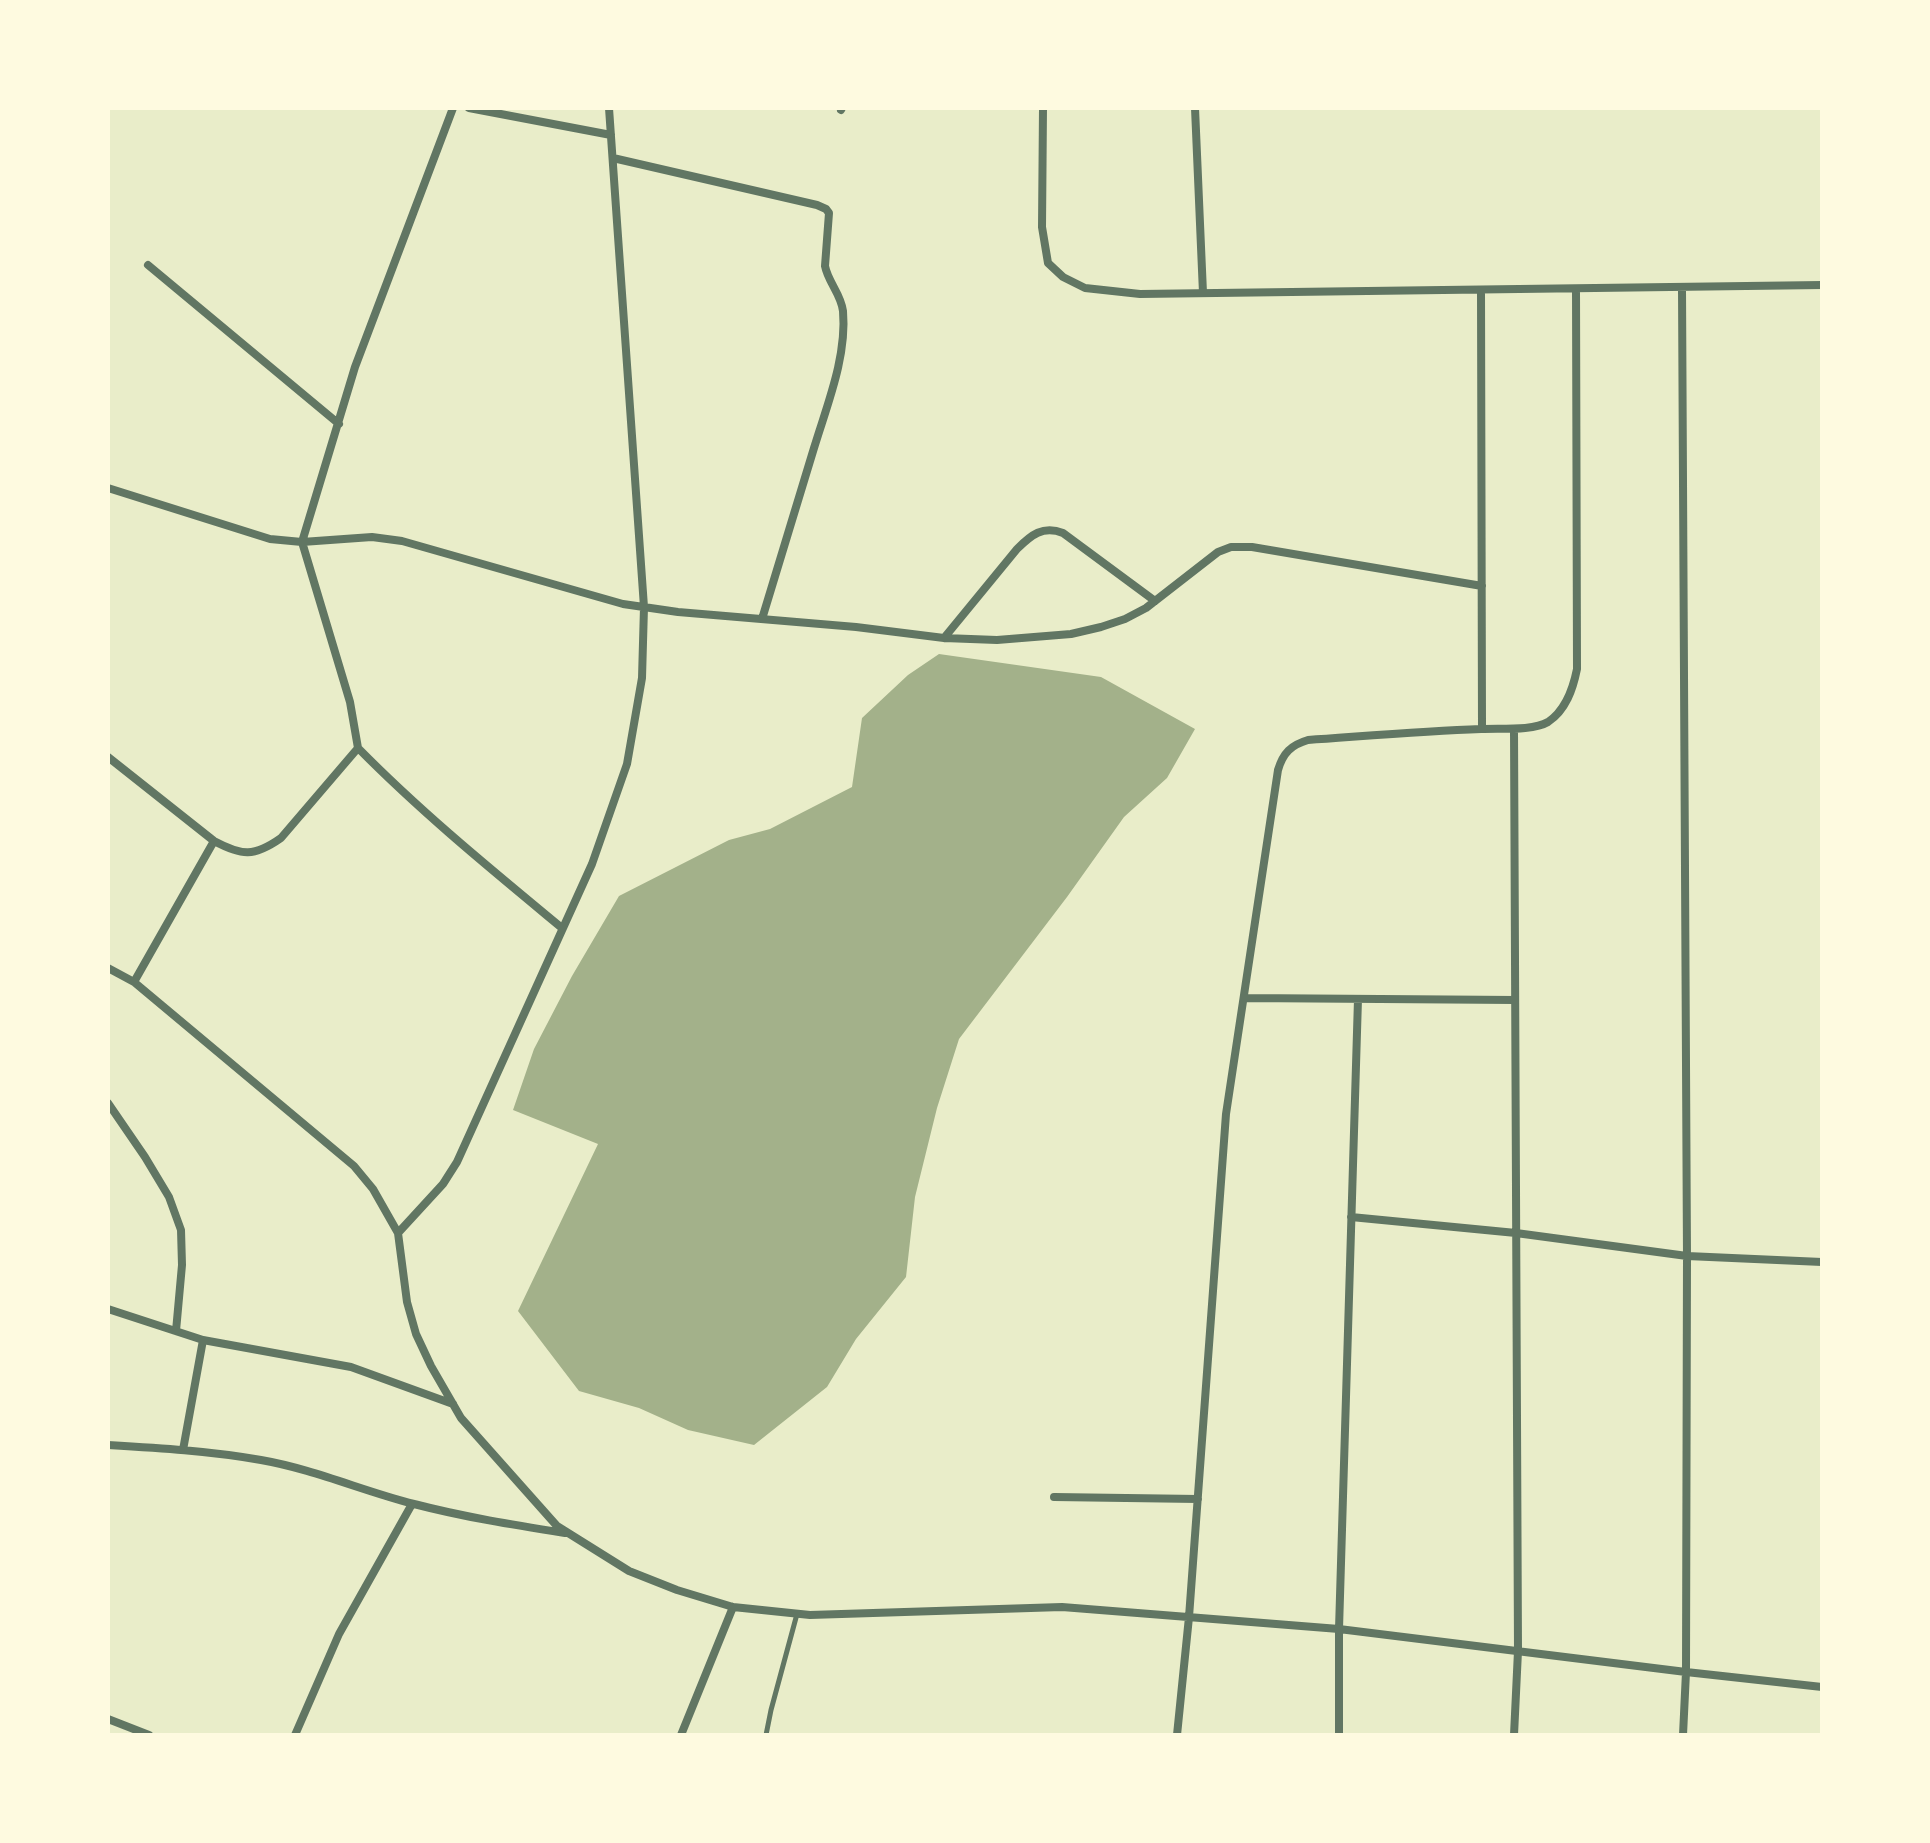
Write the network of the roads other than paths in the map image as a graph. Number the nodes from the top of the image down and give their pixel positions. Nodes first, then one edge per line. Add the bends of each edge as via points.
1 (453, 108) edge
2 (469, 108) edge
3 (609, 108) edge
4 (1043, 108) edge
5 (1195, 108) edge
6 (611, 135) junction
7 (613, 158) junction
8 (148, 265) dead end
9 (1822, 285) edge
10 (1682, 288) junction
11 (1576, 289) junction
12 (1481, 290) junction
13 (1203, 293) junction
14 (339, 424) junction
15 (108, 488) edge
16 (302, 542) junction
17 (1482, 586) junction
18 (1155, 601) junction
19 (644, 607) junction
20 (762, 619) junction
21 (944, 638) junction
22 (1482, 729) junction
23 (1514, 729) junction
24 (358, 748) junction
25 (108, 757) edge
26 (214, 841) junction
27 (562, 928) junction
28 (108, 968) edge
29 (134, 982) junction
30 (1245, 998) junction
31 (1358, 999) junction
32 (1515, 1000) junction
33 (108, 1103) edge
34 (1351, 1217) junction
35 (398, 1233) junction
36 (1516, 1233) junction
37 (1687, 1256) junction
38 (1822, 1262) edge
39 (108, 1309) edge
40 (176, 1331) junction
41 (203, 1340) junction
42 (454, 1404) junction
43 (108, 1445) edge
44 (183, 1450) junction
45 (1054, 1497) dead end
46 (1198, 1499) junction
47 (412, 1504) junction
48 (570, 1534) junction
49 (733, 1607) junction
50 (797, 1614) junction
51 (1189, 1617) junction
52 (1339, 1629) junction
53 (1518, 1651) junction
54 (1686, 1672) junction
55 (1822, 1687) edge
56 (108, 1719) edge
57 (149, 1735) edge
58 (295, 1735) edge
59 (681, 1735) edge
60 (766, 1735) edge
61 (1177, 1735) edge
62 (1339, 1735) edge
63 (1514, 1735) edge
64 (1683, 1735) edge

1 - 14 street via 355,367
2 - 6 street
3 - 6 street
4 - 13 street via 1042,227 1048,263 1085,288
5 - 13 street
6 - 7 street
7 - 19 street
7 - 20 street via 817,205 829,213 825,266 841,303 841,351
8 - 14 street
9 - 10 street
10 - 11 street
10 - 37 street
11 - 12 street
11 - 23 street via 1577,669 1574,686 1557,715 1545,724
12 - 13 street
12 - 17 street
14 - 16 street
15 - 16 street via 261,537
16 - 19 street via 372,537 402,541
16 - 24 street via 350,702
17 - 18 street via 1231,547
17 - 22 street
18 - 21 street via 1125,619 1071,634
18 - 21 street via 1063,533 1041,530 1017,549
19 - 20 street
19 - 27 street via 642,678 627,764 592,864
20 - 21 street
22 - 23 street
22 - 30 street via 1308,740 1288,749 1278,770
23 - 32 street
24 - 26 street via 265,850 233,851
24 - 27 street
25 - 26 street
26 - 29 street
27 - 35 street via 457,1162
28 - 29 street
29 - 35 street via 354,1166
30 - 31 street
30 - 46 street via 1226,1114
31 - 32 street
31 - 34 street
32 - 36 street
33 - 40 street via 169,1197 181,1230
34 - 36 street
34 - 52 street
35 - 42 street via 416,1334
36 - 37 street
36 - 53 street
37 - 38 street
37 - 54 street
39 - 40 street
40 - 41 street
41 - 42 street via 351,1367
41 - 44 street
42 - 48 street via 557,1526
43 - 44 street
44 - 47 street via 263,1460
45 - 46 street
46 - 51 street
47 - 48 street
47 - 58 street via 339,1634
48 - 49 street via 629,1571
49 - 50 street
49 - 59 street
50 - 51 street via 1062,1607
50 - 60 lane
51 - 52 street
51 - 61 street
52 - 53 street
52 - 62 street
53 - 54 street
53 - 63 street
54 - 55 street
54 - 64 street
56 - 57 street

